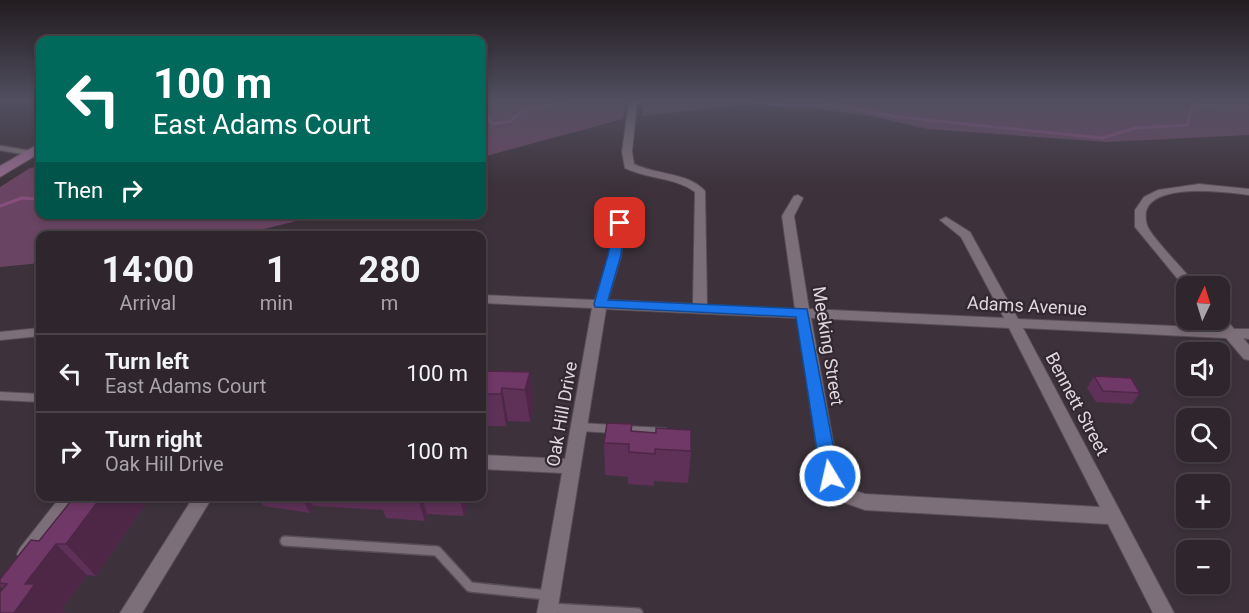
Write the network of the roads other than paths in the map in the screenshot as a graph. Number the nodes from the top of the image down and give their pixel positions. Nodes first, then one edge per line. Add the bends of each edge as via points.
1 (630, 130) edge
2 (0, 148) edge
3 (35, 150) edge
4 (0, 173) edge
5 (1249, 192) edge
6 (798, 198) dead end
7 (946, 220) dead end
8 (620, 223) dead end
9 (1182, 276) edge
10 (486, 299) edge
11 (600, 304) junction
12 (700, 308) junction
13 (802, 312) junction
14 (1013, 323) junction
15 (1228, 330) edge
16 (36, 332) edge
17 (1231, 333) junction
18 (1249, 334) edge
19 (0, 336) edge
20 (1249, 355) edge
21 (0, 396) edge
22 (36, 398) edge
23 (580, 427) junction
24 (666, 432) edge
25 (486, 462) edge
26 (573, 467) junction
27 (68, 501) edge
28 (201, 501) edge
29 (1113, 516) junction
30 (285, 541) dead end
31 (14, 569) edge
32 (548, 605) edge
33 (130, 613) edge
34 (638, 613) edge
35 (1164, 613) edge

1 - 12 street via 629,166 645,175 687,184 700,191
2 - 3 lane
3 - 4 main road
5 - 9 street via 1185,188 1158,193 1140,207 1141,227
6 - 13 street, Meeking Street via 788,216
7 - 14 street, Bennett Street via 966,235
8 - 11 street, Oak Hill Drive
10 - 11 street, Adams Avenue
11 - 12 street, Adams Avenue
11 - 23 street, Oak Hill Drive
12 - 13 street, Adams Avenue
13 - 14 street, Adams Avenue
13 - 29 street, Meeking Street via 830,476 846,497 865,502
14 - 17 street, Adams Avenue
14 - 29 street, Bennett Street
15 - 17 street
16 - 19 lane
17 - 18 street, Adams Avenue
17 - 20 street
21 - 22 lane
23 - 24 lane
23 - 26 street, Oak Hill Drive
25 - 26 street
26 - 32 street, Oak Hill Drive
27 - 31 street
28 - 33 street
29 - 35 street, Bennett Street
30 - 32 lane via 437,551 470,587
32 - 34 lane

